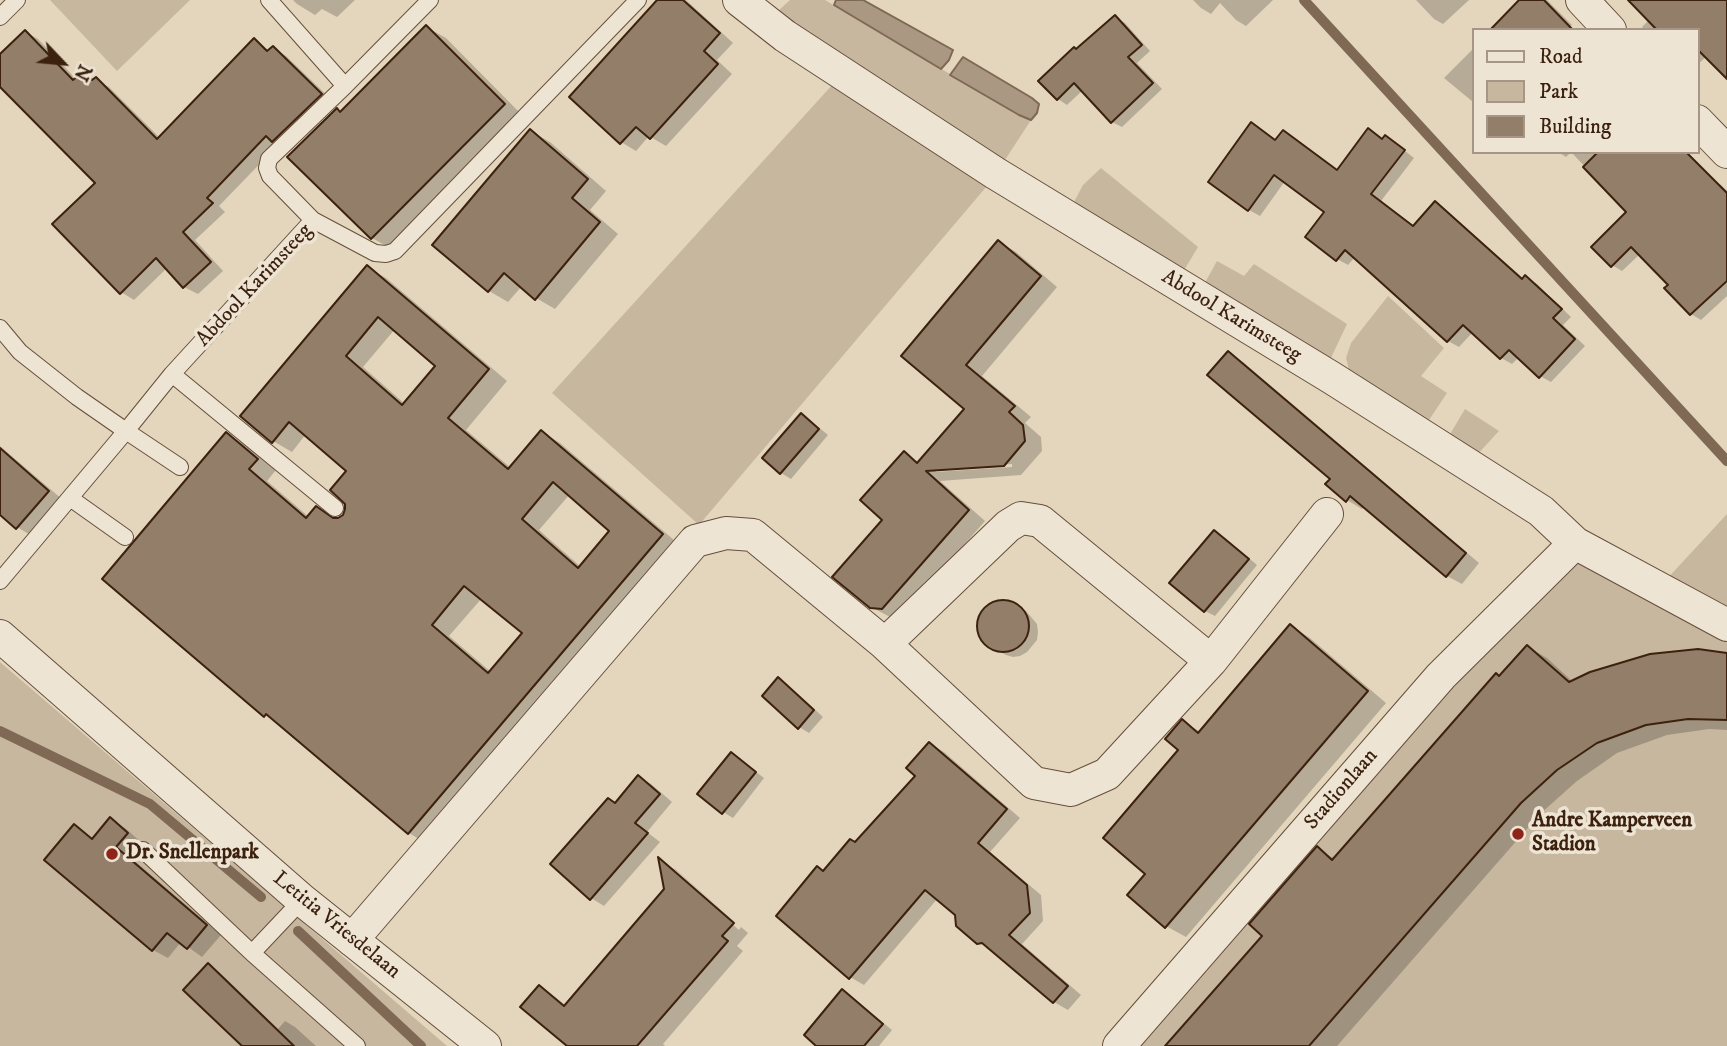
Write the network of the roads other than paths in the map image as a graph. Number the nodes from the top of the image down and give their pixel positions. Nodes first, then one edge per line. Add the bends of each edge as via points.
1 (17, 0) edge
2 (269, 0) edge
3 (430, 0) edge
4 (638, 0) edge
5 (739, 0) edge
6 (1582, 0) edge
7 (0, 17) edge
8 (1608, 28) edge
9 (345, 86) junction
10 (1699, 123) edge
11 (1727, 152) edge
12 (313, 220) junction
13 (0, 328) edge
14 (172, 374) junction
15 (126, 430) junction
16 (180, 467) dead end
17 (70, 498) junction
18 (335, 508) dead end
19 (1327, 514) dead end
20 (125, 537) dead end
21 (1575, 543) junction
22 (0, 582) edge
23 (1727, 625) edge
24 (0, 636) edge
25 (885, 644) junction
26 (1210, 661) junction
27 (143, 850) dead end
28 (302, 900) junction
29 (352, 940) junction
30 (252, 953) junction
31 (482, 1045) edge
32 (357, 1046) edge
33 (1119, 1046) edge

1 - 7 lane
2 - 9 lane
3 - 9 lane
4 - 12 lane, Abdool Karimsteeg via 395,251 374,253
5 - 21 street, Abdool Karimsteeg via 785,36 995,173 1541,511
6 - 8 street
9 - 12 lane via 270,159 267,168
10 - 11 street
12 - 14 lane, Abdool Karimsteeg
13 - 15 lane via 20,352
14 - 15 lane, Abdool Karimsteeg
14 - 18 lane
15 - 16 lane
15 - 17 lane, Abdool Karimsteeg
17 - 20 lane
17 - 22 lane, Abdool Karimsteeg
19 - 26 street
21 - 23 street, Abdool Karimsteeg
21 - 33 street, Stadionlaan via 1441,676
24 - 28 street, Letitia Vriesdelaan
25 - 26 street via 1007,526 1021,518 1040,521
25 - 26 street via 1034,783 1071,790 1107,774
25 - 29 street via 753,536 726,533 695,541
27 - 30 lane
28 - 29 street, Letitia Vriesdelaan
28 - 30 lane
29 - 31 street, Letitia Vriesdelaan
30 - 32 lane

